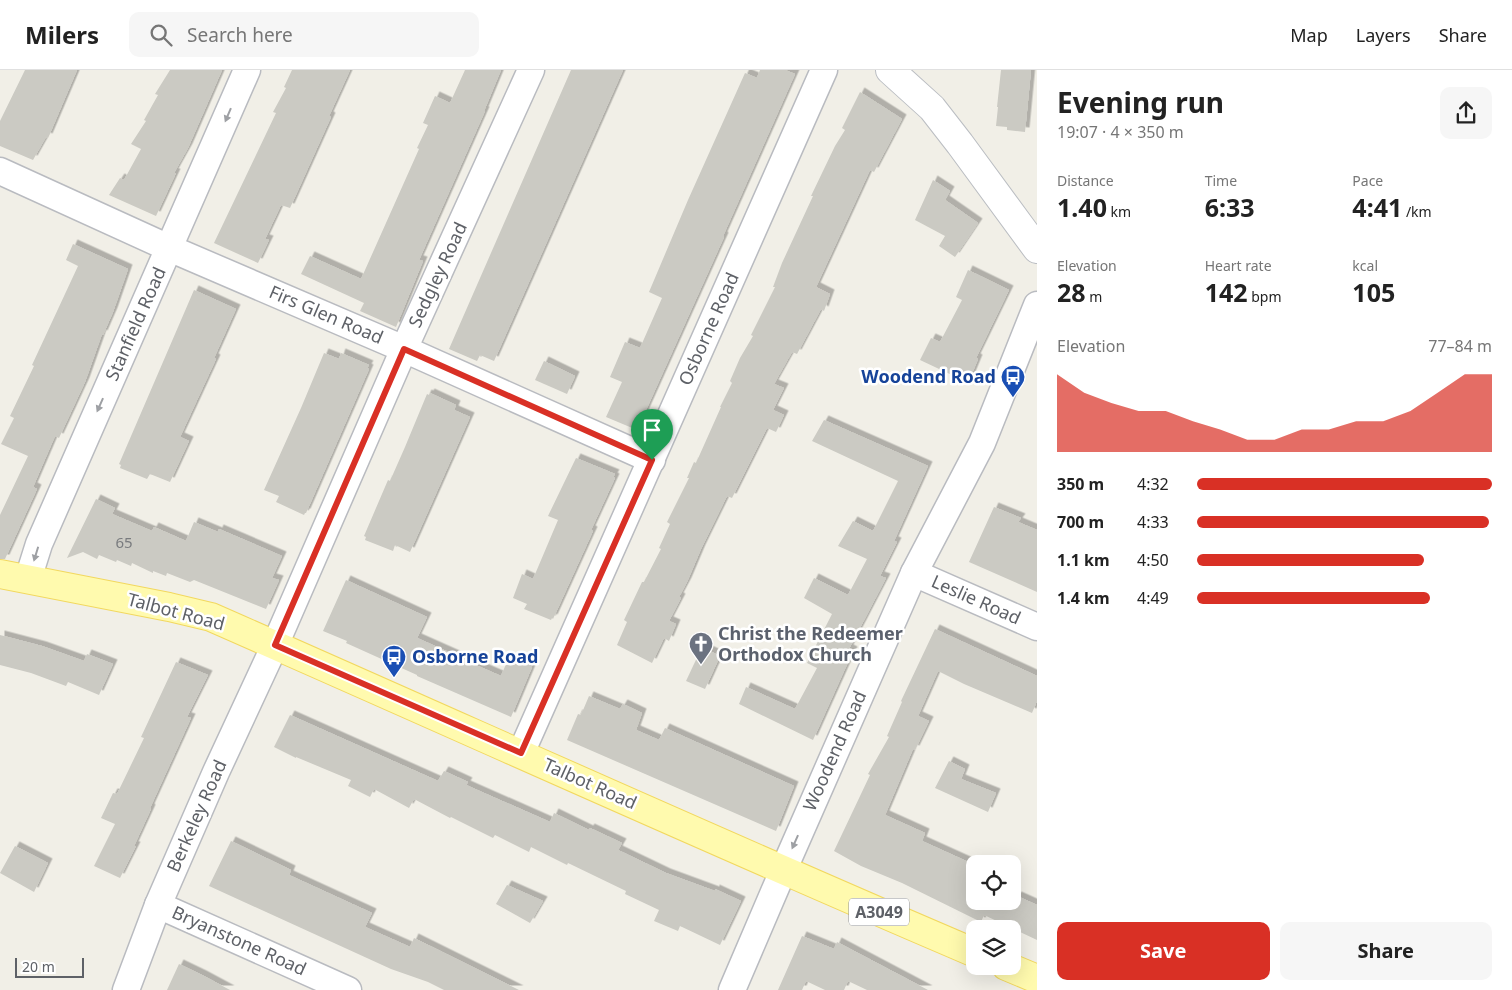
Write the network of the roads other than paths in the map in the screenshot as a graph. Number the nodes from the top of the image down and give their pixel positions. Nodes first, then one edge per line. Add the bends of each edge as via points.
1 (247, 70) edge
2 (531, 70) edge
3 (824, 70) edge
4 (890, 70) edge
5 (0, 171) edge
6 (1035, 242) edge
7 (169, 248) junction
8 (1037, 305) edge
9 (404, 349) junction
10 (652, 460) junction
11 (914, 573) junction
12 (0, 574) edge
13 (28, 579) junction
14 (1037, 627) edge
15 (275, 645) junction
16 (521, 753) junction
17 (783, 871) junction
18 (158, 905) junction
19 (966, 949) edge
20 (1021, 972) edge
21 (1037, 979) edge
22 (126, 990) edge
23 (348, 990) edge
24 (732, 990) edge

1 -> 7 street, Stanfield Road
2 - 9 street, Sedgley Road
3 - 10 street, Osborne Road
4 - 6 street via 932,108
5 - 7 street, Firs Glen Road
7 - 9 street, Firs Glen Road
7 -> 13 street, Stanfield Road via 39,544
8 - 11 street, Woodend Road via 982,443
9 - 10 street, Firs Glen Road
9 - 15 street, Sedgley Road
10 - 16 street, Osborne Road
11 - 14 street, Leslie Road
11 -> 17 street, Woodend Road
12 - 13 main road, Talbot Road / A3049
13 - 15 main road, Talbot Road / A3049 via 211,617
15 - 16 main road, Talbot Road / A3049
15 - 18 street, Berkeley Road
16 - 17 main road, Talbot Road / A3049
17 - 19 main road, Talbot Road / A3049
17 - 24 street, Woodend Road
18 - 22 street, Berkeley Road
18 - 23 street, Bryanstone Road
20 - 21 main road

